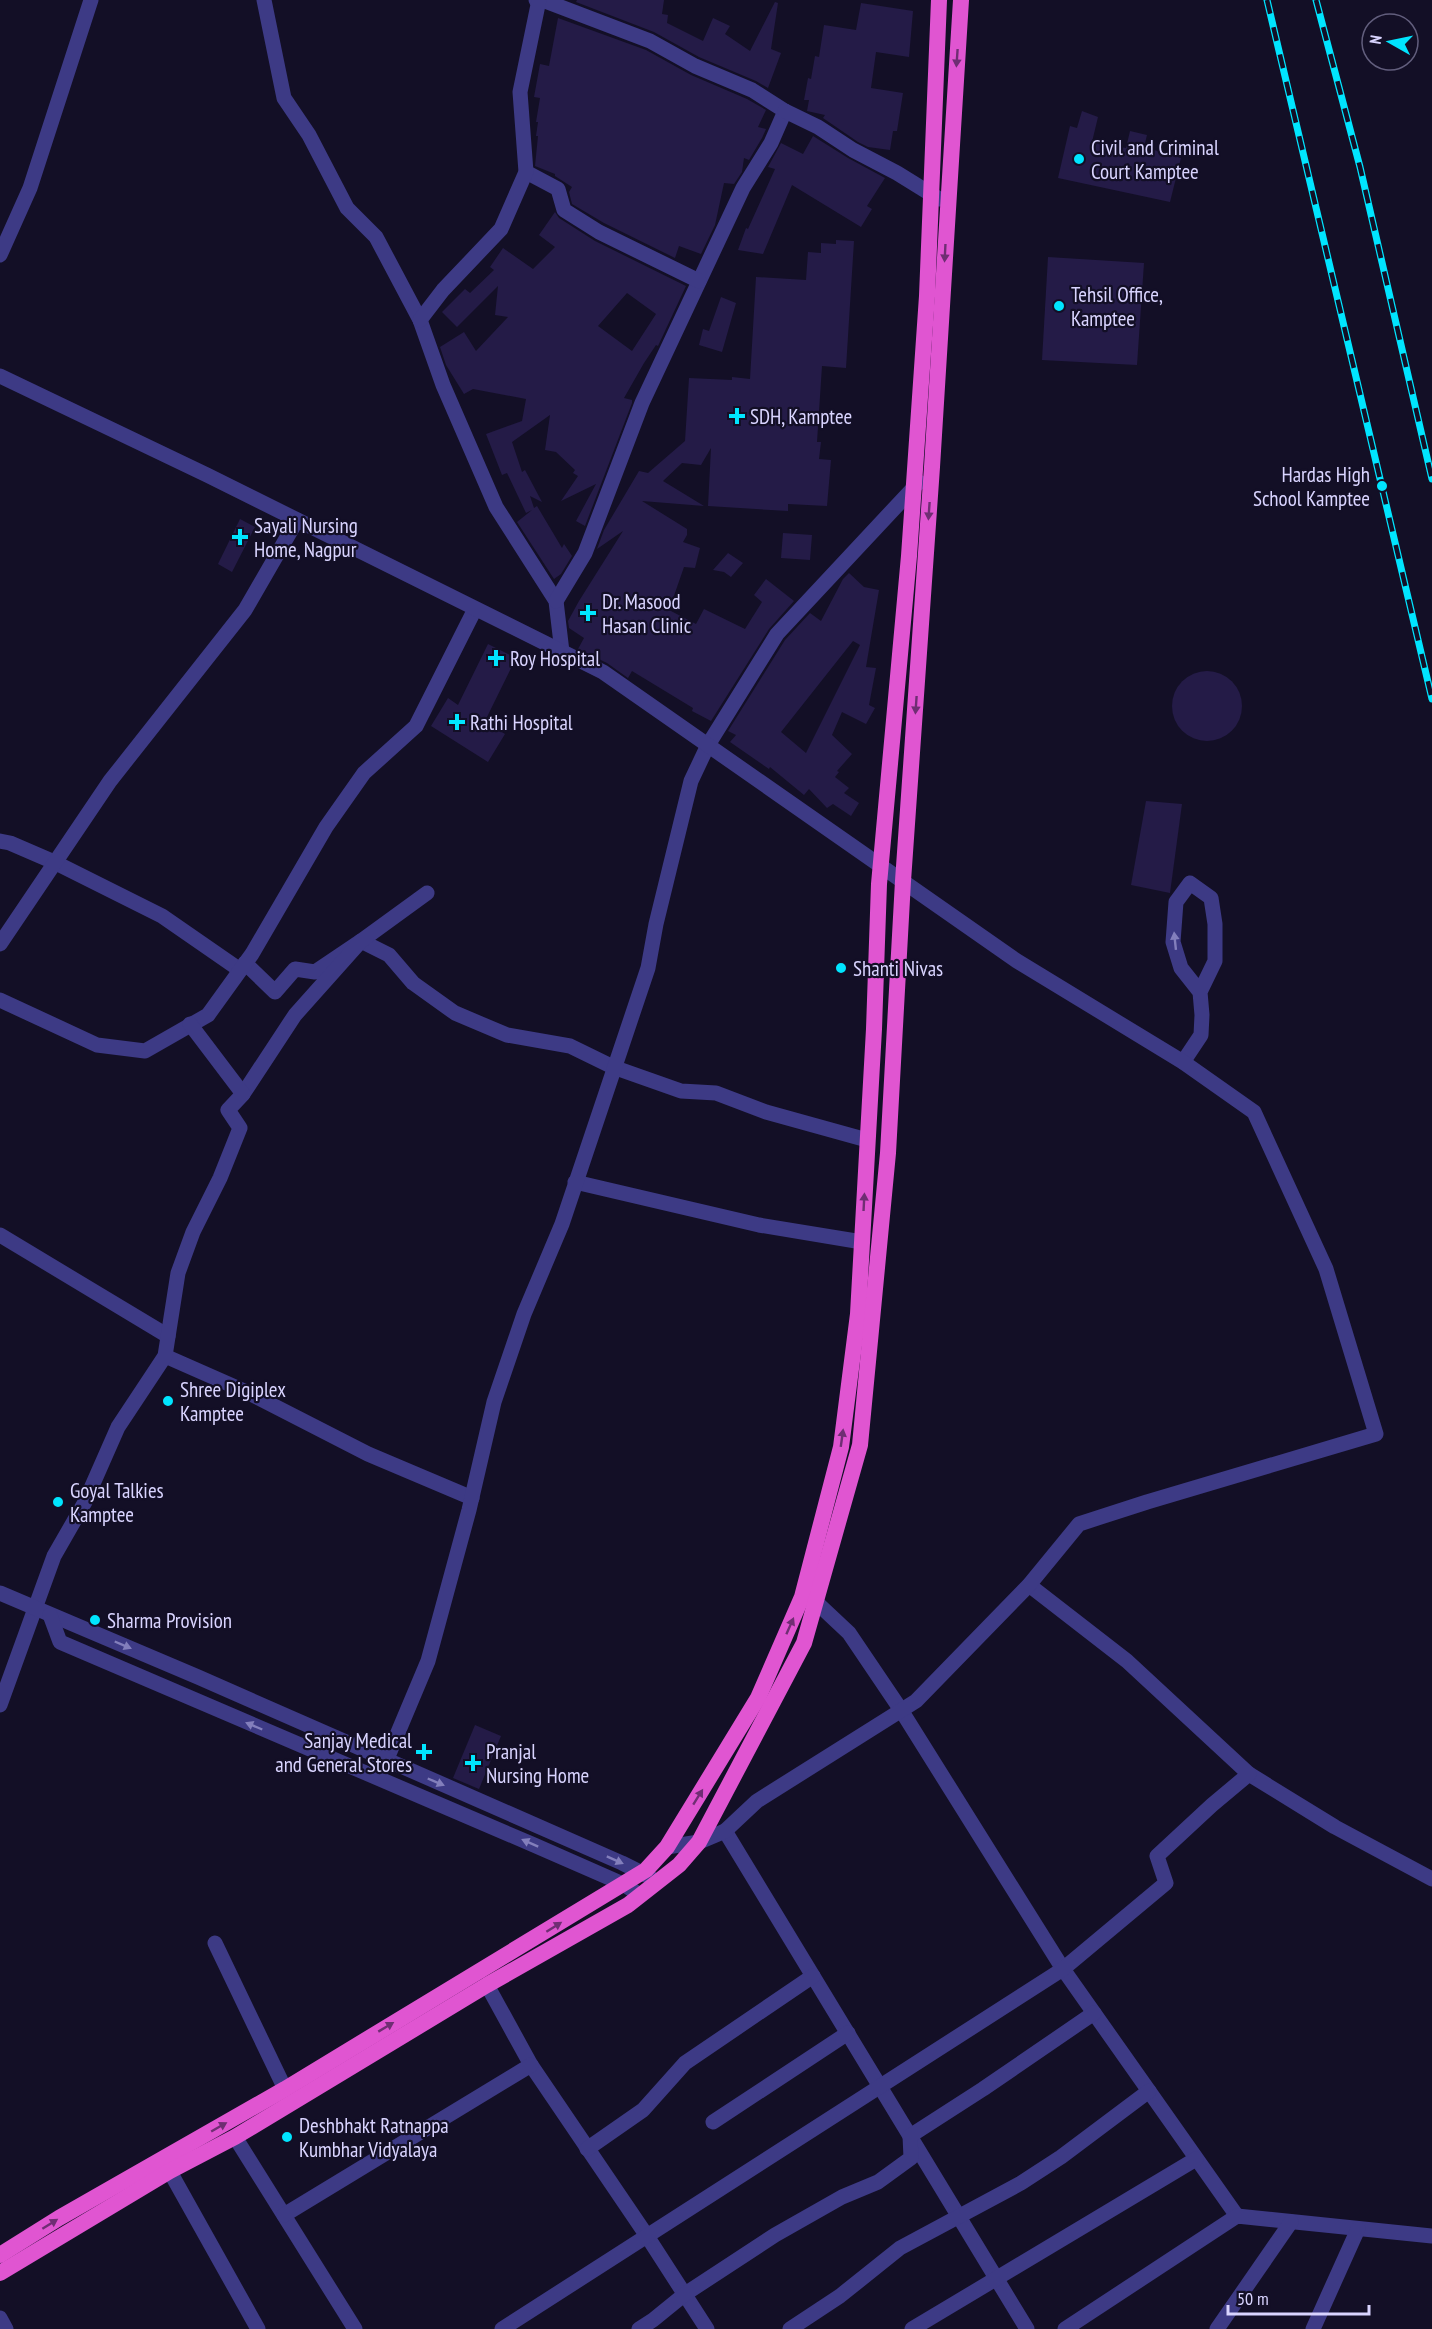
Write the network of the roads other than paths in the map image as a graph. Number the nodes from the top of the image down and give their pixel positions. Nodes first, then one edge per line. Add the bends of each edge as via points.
1 (91, 0) edge
2 (264, 0) edge
3 (538, 0) edge
4 (939, 0) edge
5 (961, 0) edge
6 (785, 111) junction
7 (526, 172) junction
8 (932, 195) junction
9 (948, 204) junction
10 (0, 255) edge
11 (699, 281) junction
12 (420, 320) junction
13 (0, 376) edge
14 (932, 467) junction
15 (913, 489) junction
16 (297, 520) junction
17 (556, 601) junction
18 (475, 609) junction
19 (562, 652) junction
20 (708, 745) junction
21 (0, 841) edge
22 (54, 862) junction
23 (880, 866) junction
24 (903, 881) junction
25 (427, 893) dead end
26 (361, 941) junction
27 (0, 944) edge
28 (243, 967) junction
29 (1200, 992) junction
30 (0, 1000) edge
31 (190, 1024) junction
32 (1183, 1062) junction
33 (613, 1067) junction
34 (891, 1089) junction
35 (870, 1090) junction
36 (243, 1094) junction
37 (867, 1140) junction
38 (886, 1169) junction
39 (866, 1170) junction
40 (575, 1182) junction
41 (0, 1235) edge
42 (862, 1242) junction
43 (168, 1336) junction
44 (165, 1356) junction
45 (472, 1498) junction
46 (1029, 1585) junction
47 (0, 1593) edge
48 (809, 1600) junction
49 (43, 1611) junction
50 (0, 1706) edge
51 (901, 1710) junction
52 (386, 1761) junction
53 (1249, 1774) junction
54 (725, 1831) junction
55 (699, 1842) junction
56 (667, 1847) junction
57 (642, 1873) junction
58 (1432, 1879) edge
59 (658, 1881) junction
60 (623, 1884) junction
61 (640, 1895) junction
62 (215, 1943) dead end
63 (1063, 1969) junction
64 (813, 1976) junction
65 (487, 1985) junction
66 (1094, 2013) junction
67 (848, 2033) junction
68 (531, 2065) junction
69 (880, 2086) junction
70 (285, 2089) junction
71 (1149, 2091) junction
72 (713, 2122) dead end
73 (910, 2136) junction
74 (236, 2137) junction
75 (587, 2149) junction
76 (1197, 2159) junction
77 (167, 2165) junction
78 (284, 2215) junction
79 (958, 2216) junction
80 (1237, 2216) junction
81 (1291, 2222) junction
82 (1358, 2229) junction
83 (647, 2236) junction
84 (1432, 2236) edge
85 (0, 2255) edge
86 (0, 2273) edge
87 (996, 2278) junction
88 (685, 2294) junction
89 (0, 2318) edge
90 (6, 2329) edge
91 (258, 2329) edge
92 (355, 2329) edge
93 (502, 2329) edge
94 (639, 2329) edge
95 (707, 2329) edge
96 (790, 2329) edge
97 (912, 2329) edge
98 (1027, 2329) edge
99 (1065, 2329) edge
100 (1217, 2329) edge
101 (1313, 2329) edge

1 - 10 street via 30,188
2 - 12 street via 284,98 309,135 347,208 376,237
3 - 6 street via 650,41 695,66 752,90
3 - 7 street via 520,92
4 - 8 highway
5 -> 9 highway
6 - 8 street
6 - 11 street
7 - 11 street via 558,189 564,210 599,232
7 - 12 street via 501,229
8 - 9 street
8 - 15 highway
9 -> 14 highway
11 - 17 street via 642,403 585,553
12 - 17 street via 443,385 496,507
13 - 16 street
14 - 15 street
14 -> 24 highway
15 - 20 street via 777,634
15 - 23 highway
16 - 18 street
16 - 22 street via 245,610 110,781
17 - 19 street
18 - 19 street
18 - 28 street via 416,726 364,772 326,827
19 - 20 street via 603,672
20 - 23 street
20 - 33 street via 691,781 648,968
21 - 22 street
22 - 27 street
22 - 28 street via 162,916
23 - 24 street
23 - 35 highway
24 - 32 street via 1017,961
24 - 34 highway
25 - 26 street
26 - 28 street via 315,972 295,969 275,992
26 - 33 street via 389,956 413,984 455,1013 507,1035 570,1046
26 - 36 street via 295,1015
28 - 31 street via 208,1015
29 -> 29 street via 1181,968 1173,942 1176,902 1190,883 1210,898 1215,924 1215,961
29 - 32 street via 1200,1035
30 - 31 street via 97,1045 145,1051
31 - 36 street
32 - 46 street via 1254,1112 1326,1269 1377,1434 1079,1524
33 - 37 street via 681,1091 716,1093 766,1112
33 - 40 street
34 - 35 highway
34 - 38 highway
35 - 37 highway
36 - 43 street via 228,1110 240,1128 178,1273
37 - 39 highway
38 - 39 highway
38 - 48 highway via 860,1445
42 -> 39 highway
40 - 42 street via 759,1225
40 - 45 street via 494,1402
41 - 43 street
48 -> 42 highway via 841,1447 858,1314
43 - 44 street
44 - 45 street via 249,1393 368,1454
44 - 49 street via 118,1427 85,1502 54,1556
45 - 52 street via 428,1661
46 - 51 street via 916,1701
46 - 53 street via 1127,1661
47 - 49 street
48 - 51 street via 849,1633
48 - 55 highway via 804,1643
56 -> 48 highway via 758,1698
49 - 50 street
49 -> 52 street
60 -> 49 street via 60,1642
51 - 54 street via 757,1801
51 - 63 street
52 -> 57 street
53 - 58 street via 1335,1827
53 - 63 street via 1157,1856 1166,1883
54 - 55 street
54 - 64 street
55 - 56 street
55 - 59 highway
56 - 57 highway
57 - 59 street
57 - 60 highway
59 - 61 highway
60 - 61 street
70 -> 60 highway
61 - 65 highway
62 - 70 street
63 - 66 street
63 - 69 street
64 - 67 street
64 - 75 street via 685,2063 644,2110
65 - 68 street
65 - 74 highway
66 - 71 street
66 - 73 street
67 - 69 street
67 - 72 street
68 - 75 street
68 - 78 street
69 - 73 street
69 - 83 street
77 -> 70 highway
71 - 76 street
71 - 79 street via 1061,2157
73 - 79 street
73 - 88 street via 911,2158 878,2182 774,2235
74 - 77 highway
74 - 78 street
75 - 83 street
76 - 80 street
76 - 87 street
85 -> 77 highway
77 - 86 highway
77 - 91 street
78 - 92 street
79 - 87 street
79 - 96 street via 900,2248 840,2296
80 - 81 street
80 - 99 street
81 - 82 street
81 - 100 street
82 - 84 street
82 - 101 street
83 - 88 street
83 - 93 street
87 - 97 street
87 - 98 street
88 - 94 street
88 - 95 street
89 - 90 street

